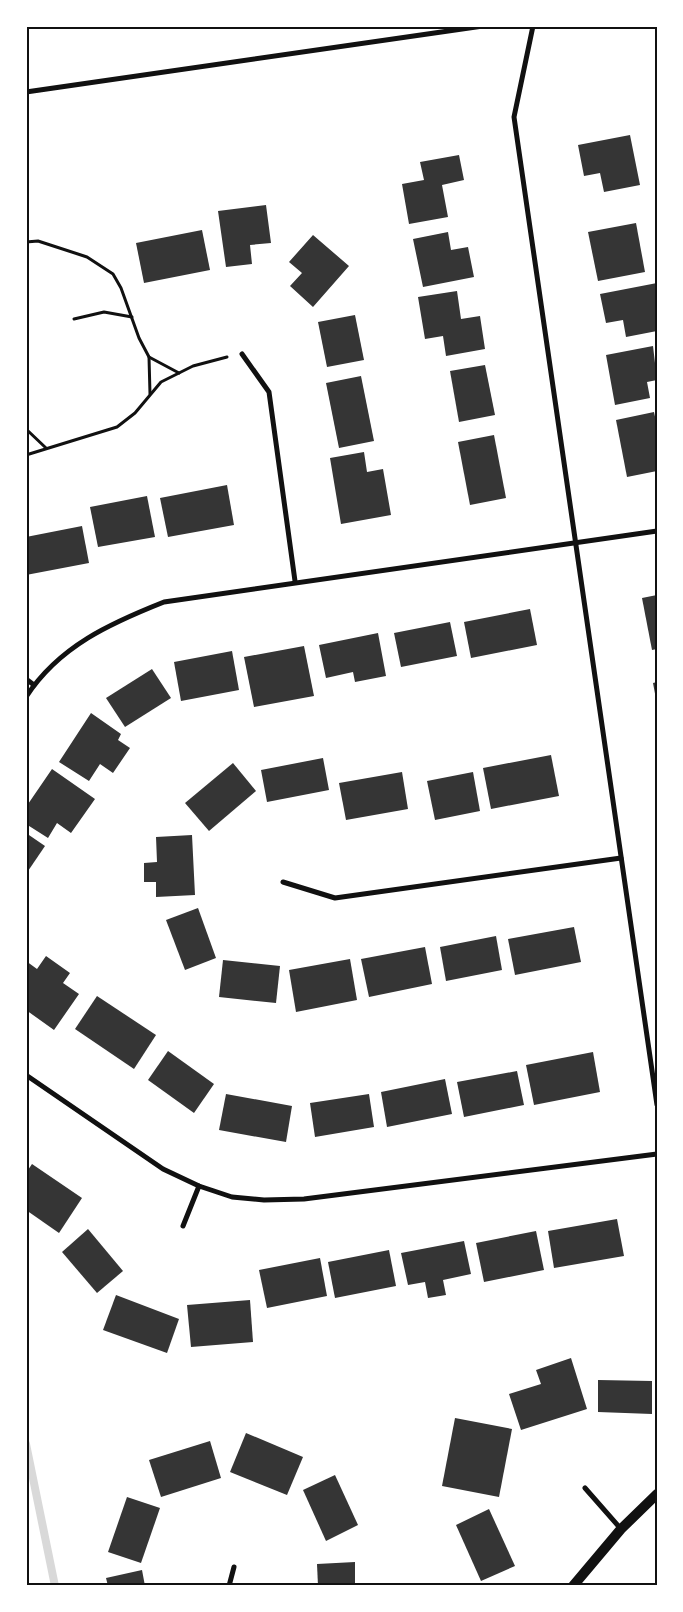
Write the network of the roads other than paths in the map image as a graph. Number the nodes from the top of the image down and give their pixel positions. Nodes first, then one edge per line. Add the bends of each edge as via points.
1 (483, 26) edge
2 (533, 26) edge
3 (26, 92) edge
4 (242, 354) road end
5 (657, 531) edge
6 (576, 543) junction
7 (295, 581) junction
8 (26, 679) edge
9 (34, 685) junction
10 (26, 697) edge
11 (622, 858) junction
12 (283, 882) dead end
13 (26, 1075) edge
14 (657, 1105) edge
15 (657, 1154) edge
16 (199, 1186) junction
17 (183, 1226) dead end
18 (585, 1488) dead end
19 (657, 1494) edge
20 (621, 1528) junction
21 (234, 1567) dead end
22 (229, 1586) edge
23 (572, 1586) edge

1 - 3 street
2 - 6 street via 514,117
4 - 7 street via 269,392
5 - 6 street
6 - 7 street
6 - 11 street
7 - 9 street via 164,602 128,616 83,639
8 - 9 street
9 - 10 street
11 - 12 street via 335,898
11 - 14 street
13 - 16 street via 163,1169
15 - 16 street via 304,1199 232,1197
16 - 17 street
18 - 20 street
19 - 20 main road
20 - 23 main road
21 - 22 street

